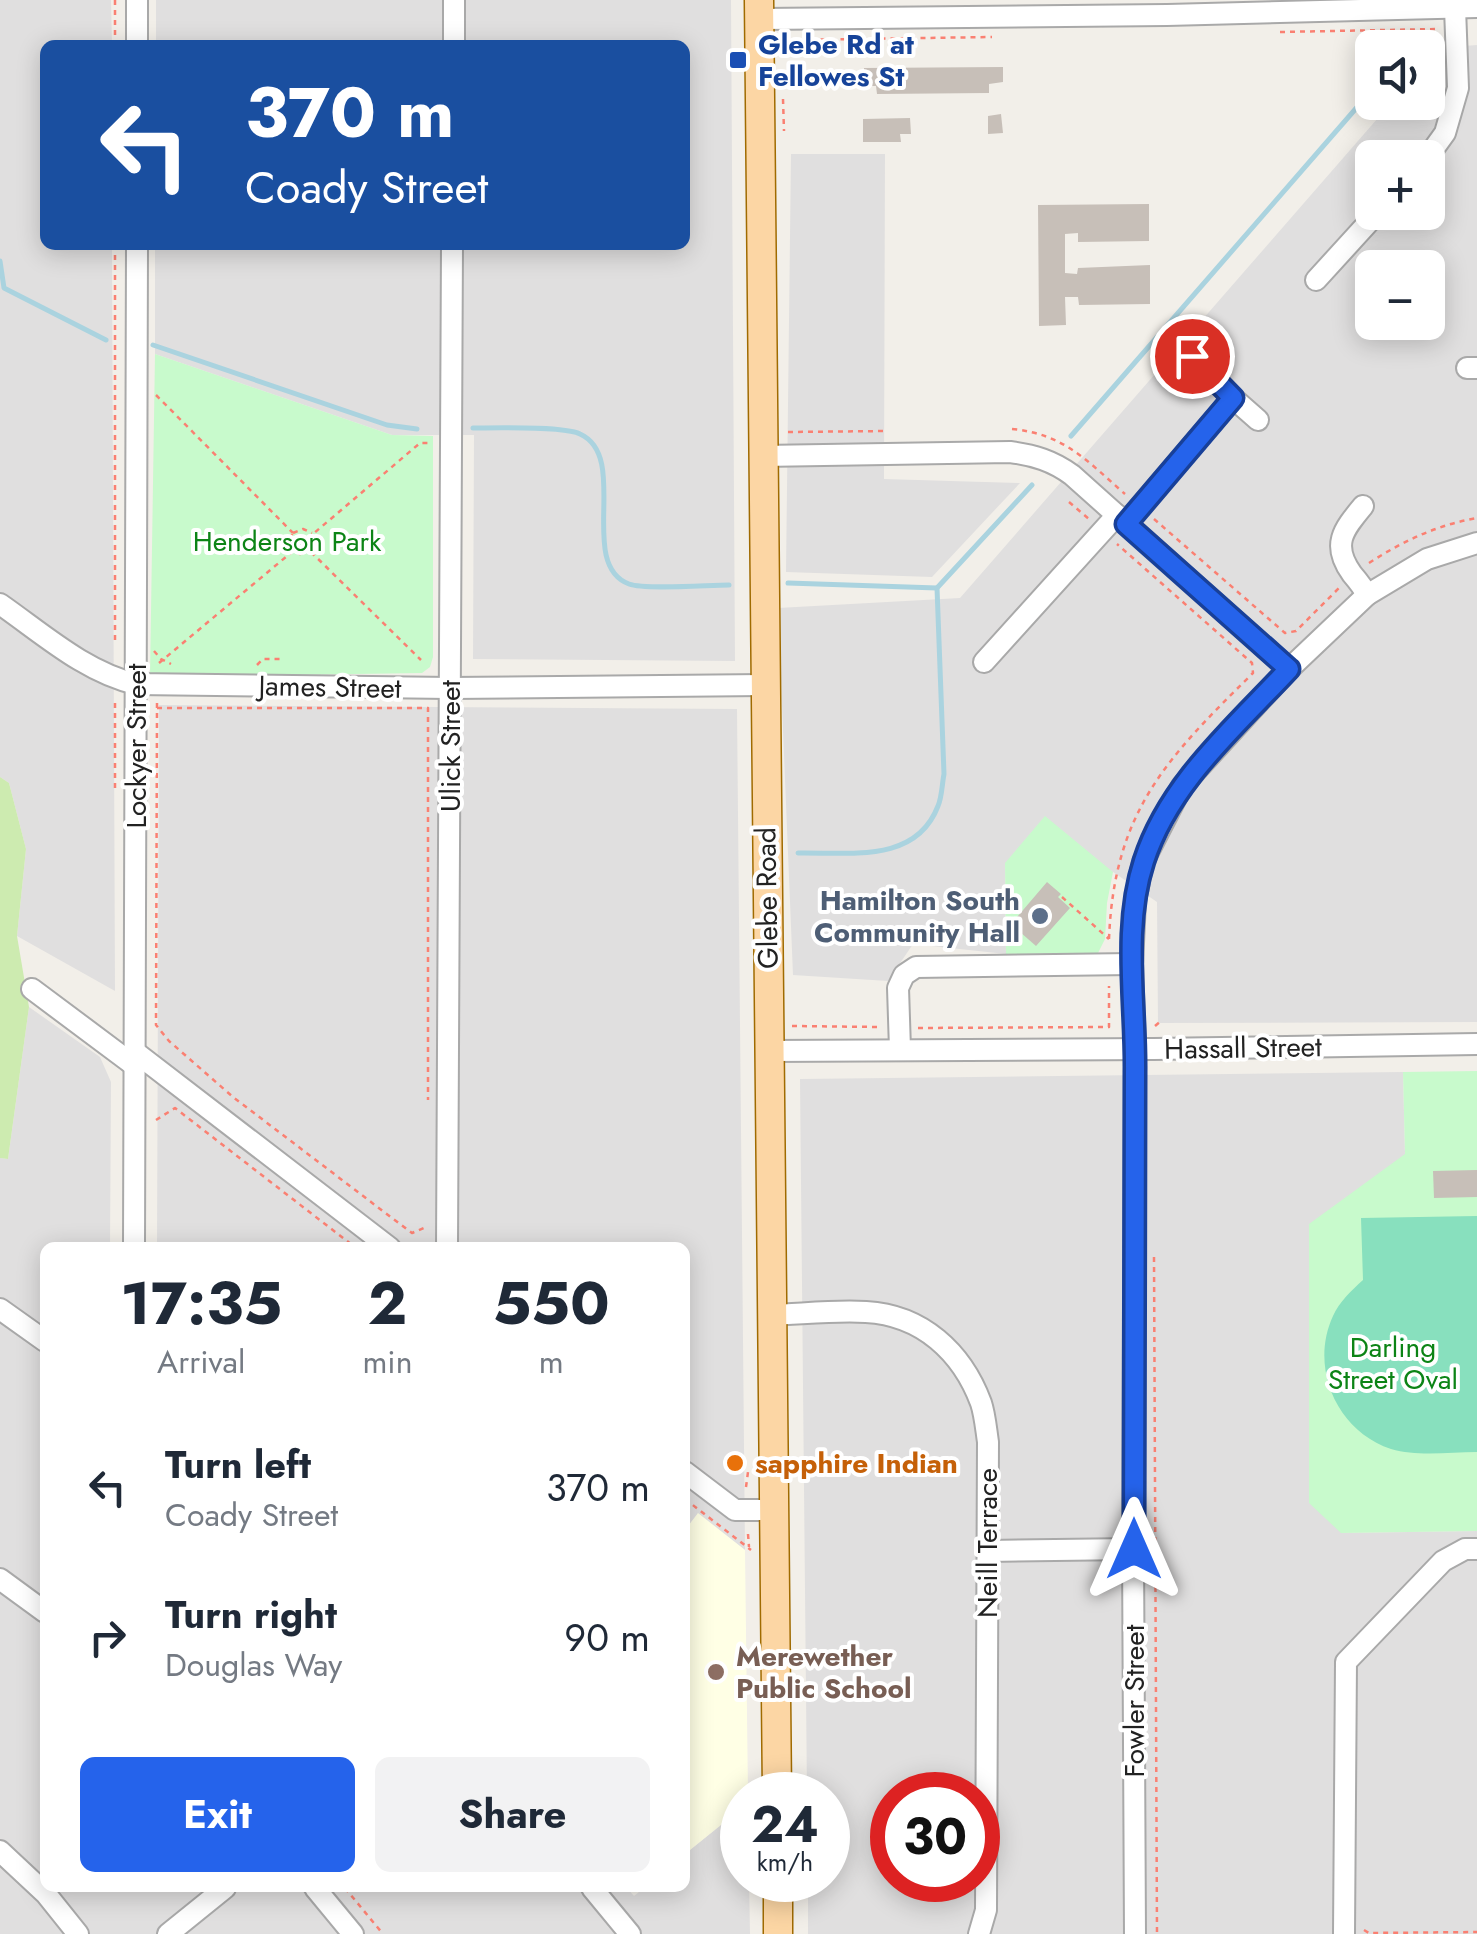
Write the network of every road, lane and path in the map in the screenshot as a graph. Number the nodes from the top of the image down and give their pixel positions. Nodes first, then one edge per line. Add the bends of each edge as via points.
1 (115, 0) edge
2 (136, 0) edge
3 (454, 0) edge
4 (1477, 7) edge
5 (959, 8) edge
6 (1167, 8) edge
7 (1455, 8) junction
8 (759, 9) edge
9 (789, 34) dead end
10 (115, 40) edge
11 (136, 40) edge
12 (454, 40) edge
13 (780, 40) dead end
14 (787, 40) junction
15 (783, 58) dead end
16 (783, 86) dead end
17 (784, 132) dead end
18 (1440, 140) edge
19 (1362, 230) edge
20 (115, 250) edge
21 (137, 250) edge
22 (452, 250) edge
23 (1316, 280) dead end
24 (1192, 356) dead end
25 (1233, 398) junction
26 (165, 405) dead end
27 (1258, 420) dead end
28 (1012, 429) dead end
29 (786, 432) dead end
30 (886, 432) dead end
31 (430, 443) dead end
32 (762, 456) junction
33 (1069, 502) dead end
34 (1364, 506) dead end
35 (1128, 515) junction
36 (1477, 518) edge
37 (1103, 532) junction
38 (293, 533) junction
39 (313, 534) junction
40 (1477, 543) edge
41 (293, 551) junction
42 (310, 551) junction
43 (1353, 575) junction
44 (1367, 595) junction
45 (0, 604) edge
46 (125, 643) dead end
47 (161, 660) dead end
48 (421, 660) dead end
49 (984, 662) dead end
50 (1289, 669) junction
51 (136, 684) junction
52 (765, 685) junction
53 (450, 688) junction
54 (1062, 897) dead end
55 (1109, 939) junction
56 (1108, 950) dead end
57 (1132, 964) junction
58 (1107, 979) dead end
59 (32, 988) dead end
60 (1108, 1018) junction
61 (1114, 1019) dead end
62 (1160, 1020) dead end
63 (792, 1026) dead end
64 (1154, 1026) dead end
65 (888, 1027) dead end
66 (908, 1028) dead end
67 (1477, 1044) edge
68 (1136, 1049) junction
69 (900, 1050) junction
70 (768, 1051) junction
71 (135, 1059) junction
72 (428, 1103) dead end
73 (156, 1120) dead end
74 (428, 1226) dead end
75 (134, 1242) edge
76 (348, 1242) edge
77 (382, 1242) edge
78 (447, 1242) edge
79 (1154, 1244) dead end
80 (0, 1309) edge
81 (772, 1314) junction
82 (40, 1337) edge
83 (748, 1472) dead end
84 (690, 1476) edge
85 (746, 1487) dead end
86 (690, 1503) edge
87 (774, 1510) junction
88 (748, 1534) dead end
89 (1134, 1549) junction
90 (1477, 1549) edge
91 (988, 1551) junction
92 (0, 1580) edge
93 (40, 1608) edge
94 (777, 1772) edge
95 (0, 1851) edge
96 (40, 1888) edge
97 (44, 1892) edge
98 (220, 1892) edge
99 (317, 1892) edge
100 (347, 1892) edge
101 (595, 1892) edge
102 (778, 1902) edge
103 (1353, 1930) edge
104 (1477, 1932) edge
105 (78, 1934) edge
106 (168, 1934) edge
107 (353, 1934) edge
108 (383, 1934) edge
109 (630, 1934) edge
110 (778, 1934) edge
111 (979, 1934) edge
112 (1135, 1934) edge
113 (1157, 1934) edge

1 - 10 path
2 - 11 street
3 - 12 street
4 - 7 street
5 - 6 street
5 - 8 street
6 - 7 street
7 - 18 street via 1458,88
8 - 32 main road, Glebe Road
9 - 14 path
13 - 14 path
14 - 15 path
16 - 17 path
19 - 23 street
20 - 46 path via 115,643
21 - 51 street, Lockyer Street
22 - 53 street, Ulick Street
24 - 25 street
25 - 27 street
25 - 35 street
26 - 38 path
28 - 35 path via 1067,445
29 - 30 path
31 - 39 path via 420,443
32 - 35 street via 1030,455 1059,466
32 - 52 main road, Glebe Road
33 - 37 path
34 - 43 street via 1341,538
35 - 37 street
35 - 43 path via 1284,633 1296,631
35 - 50 street
36 - 43 path via 1400,543
37 - 49 street
37 - 55 path via 1252,663 1253,673 1172,757 1133,820 1113,884
38 - 39 path
38 - 41 path
39 - 42 path
40 - 44 street, Fowler Street via 1427,559
41 - 42 path
41 - 47 path
42 - 48 path
43 - 44 street
44 - 50 street, Fowler Street
45 - 51 street via 86,664
50 - 57 street, Fowler Street via 1198,766 1168,810 1144,862
51 - 53 street, James Street
51 - 71 street, Lockyer Street
52 - 53 street, James Street
52 - 70 main road, Glebe Road
53 - 78 street, Ulick Street
54 - 55 path
55 - 56 path
57 - 68 street, Fowler Street
57 - 69 street via 916,968 898,988
58 - 60 path
59 - 71 street
60 - 61 path
60 - 66 path via 1109,1027
62 - 64 path
63 - 65 path
67 - 68 street, Hassall Street
68 - 69 street, Hassall Street
68 - 89 street, Fowler Street
69 - 70 street, Hassall Street
70 - 81 main road, Glebe Road
71 - 75 street, Lockyer Street
71 - 77 street
72 - 74 path via 428,708 157,705 156,1025 233,1097 412,1233
73 - 76 path via 175,1108
79 - 113 path
80 - 82 street
81 - 87 main road, Glebe Road
81 - 91 street, Neill Terrace via 904,1318 963,1364 982,1406 988,1442
83 - 85 path
84 - 87 street via 736,1510
86 - 88 path via 751,1550
87 - 94 main road, Glebe Road
89 - 91 street
89 - 112 street, Fowler Street
90 - 103 street via 1443,1560 1346,1662
91 - 111 street, Neill Terrace via 986,1910
92 - 93 street
95 - 96 street
97 - 105 street
98 - 106 street
99 - 107 street
100 - 108 path
101 - 109 street
102 - 110 main road
103 - 104 path

